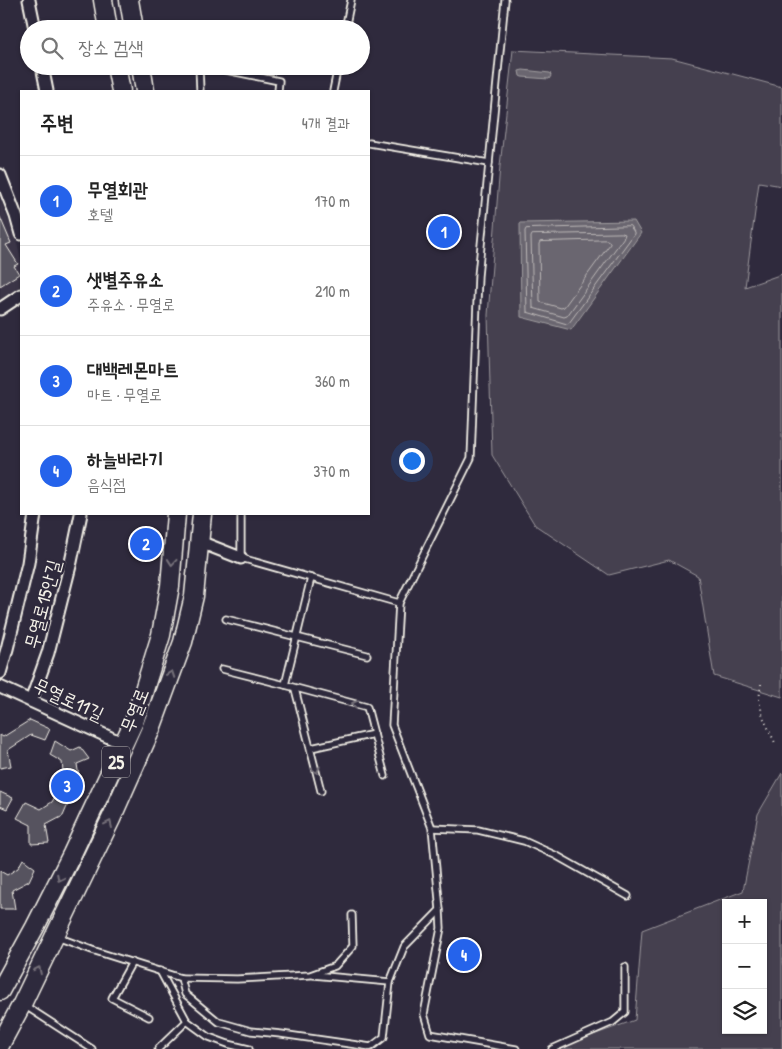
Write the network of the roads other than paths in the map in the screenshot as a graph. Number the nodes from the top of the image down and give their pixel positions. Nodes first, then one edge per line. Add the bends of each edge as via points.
1 (29, 0) edge
2 (103, 0) edge
3 (129, 0) edge
4 (351, 0) edge
5 (505, 0) edge
6 (33, 20) edge
7 (106, 20) edge
8 (132, 20) edge
9 (347, 20) edge
10 (44, 75) edge
11 (117, 75) edge
12 (143, 75) edge
13 (199, 75) edge
14 (250, 75) edge
15 (336, 75) edge
16 (47, 90) edge
17 (120, 90) edge
18 (146, 90) edge
19 (200, 90) edge
20 (278, 90) edge
21 (333, 90) edge
22 (370, 143) edge
23 (489, 164) junction
24 (0, 175) edge
25 (18, 216) edge
26 (20, 296) edge
27 (0, 309) edge
28 (35, 515) edge
29 (81, 515) edge
30 (176, 515) edge
31 (202, 515) edge
32 (241, 515) edge
33 (174, 534) junction
34 (200, 542) junction
35 (241, 558) junction
36 (311, 578) junction
37 (398, 603) junction
38 (226, 619) dead end
39 (297, 636) junction
40 (368, 655) dead end
41 (222, 669) dead end
42 (0, 673) edge
43 (284, 685) junction
44 (0, 687) edge
45 (295, 688) junction
46 (31, 701) junction
47 (374, 734) junction
48 (124, 744) junction
49 (311, 748) junction
50 (385, 776) dead end
51 (321, 792) dead end
52 (432, 828) junction
53 (76, 846) junction
54 (83, 877) junction
55 (628, 896) dead end
56 (440, 910) junction
57 (352, 915) dead end
58 (55, 937) junction
59 (132, 962) junction
60 (625, 967) dead end
61 (160, 971) junction
62 (310, 975) junction
63 (181, 978) junction
64 (390, 982) junction
65 (0, 991) edge
66 (22, 1004) junction
67 (149, 1017) dead end
68 (187, 1021) junction
69 (0, 1045) edge
70 (92, 1049) edge
71 (158, 1049) edge
72 (249, 1049) edge
73 (516, 1049) edge
74 (552, 1049) edge

1 - 6 street
2 - 7 main road
3 - 8 main road
4 - 9 lane
5 - 23 lane
10 - 16 street
11 - 17 main road
12 - 18 main road
13 - 19 lane
14 - 20 lane via 279,81
15 - 21 lane
22 - 23 lane
23 - 37 lane via 478,276 471,458
24 - 25 street
26 - 27 street
28 - 42 street via 28,563
29 - 46 street, 무열로15안길 via 48,653
30 - 33 main road, 무열로 / 25
31 - 34 main road, 무열로
32 - 35 lane
33 - 34 main road
33 -> 48 main road, 무열로 / 25 via 170,586 161,635
34 - 35 street
54 -> 34 main road, 무열로 via 151,729 183,642 194,596
35 - 36 lane
36 - 37 lane
36 - 39 lane
37 - 52 lane via 392,725
38 - 39 lane
39 - 40 lane
39 - 43 lane
41 - 43 lane
43 - 45 lane
44 - 46 street, 무열로11길
47 -> 45 lane via 367,707
45 - 49 lane
46 - 48 street, 무열로11길
47 - 49 lane
47 - 50 lane
48 - 53 main road, 무열로 / 25
49 -> 51 lane
52 - 55 lane via 478,830 524,841
52 - 56 lane
53 - 54 main road via 86,836 90,838
53 -> 65 main road, 무열로 / 25
54 - 58 main road, 무열로
56 - 64 lane via 404,947
56 - 73 lane via 441,928 424,1014 430,1034
57 - 62 lane via 353,946 335,966
58 - 59 lane
66 -> 58 main road, 무열로
59 - 61 lane
59 - 67 lane via 112,998
60 - 74 lane via 625,1012 613,1022
61 - 63 lane
61 - 68 lane
62 - 63 lane
62 - 64 lane
63 - 64 lane via 185,994 218,1022 251,1031 371,1047 384,1037
66 - 69 main road, 무열로
66 - 70 lane
68 - 71 lane
68 - 72 lane via 209,1038

